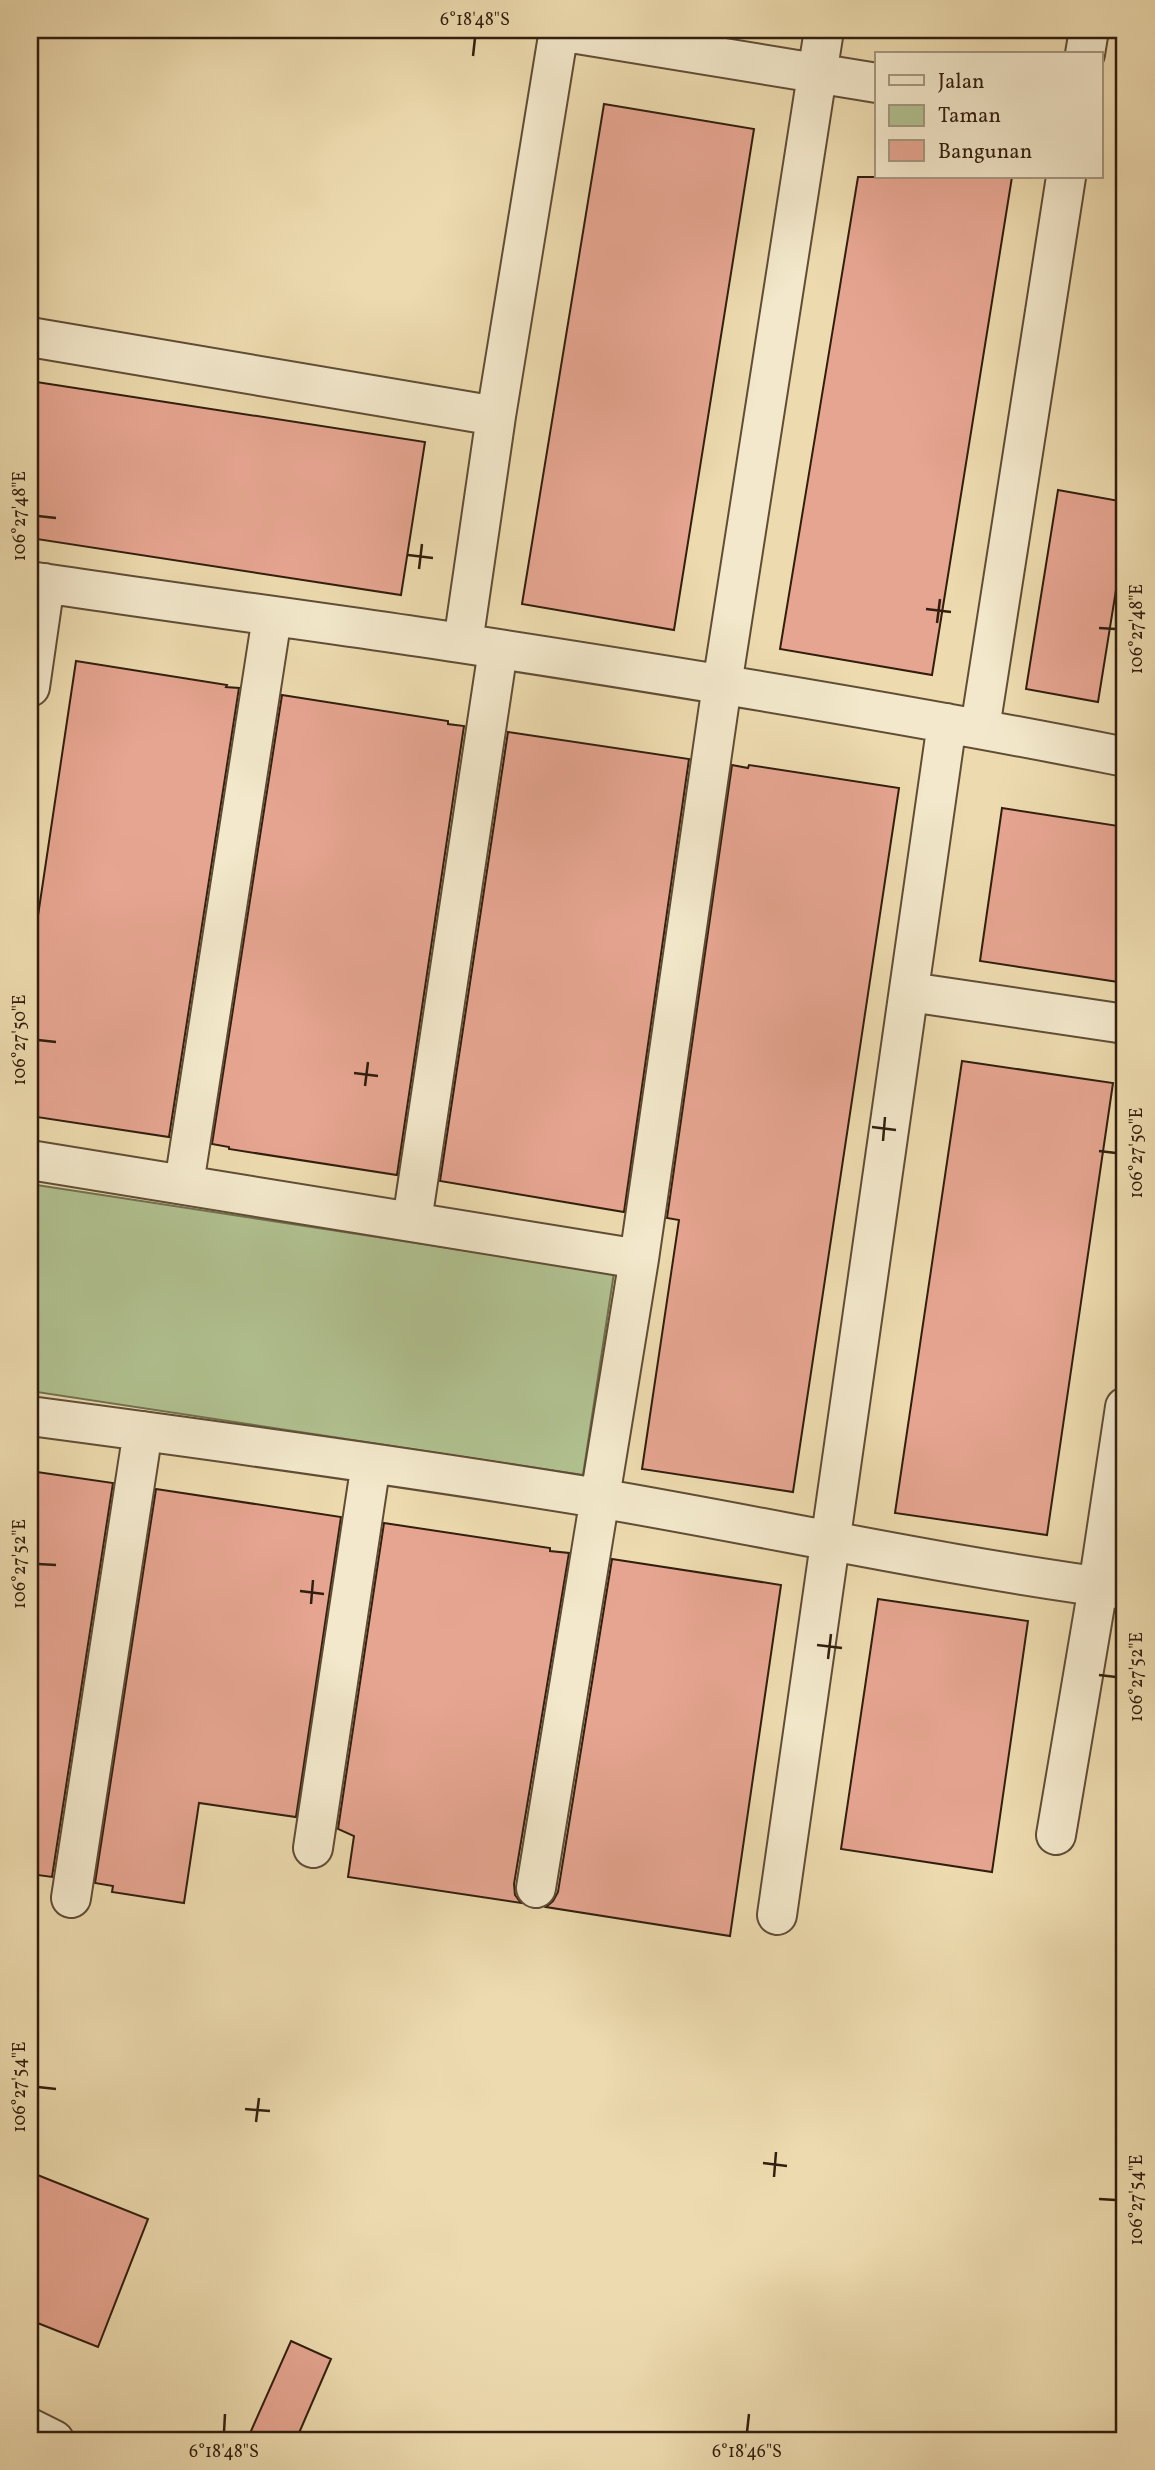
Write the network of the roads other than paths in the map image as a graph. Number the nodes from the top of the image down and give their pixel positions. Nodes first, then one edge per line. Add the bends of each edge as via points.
1 (824, 30) edge
2 (1089, 30) edge
3 (559, 31) edge
4 (1085, 52) edge
5 (817, 74) junction
6 (875, 83) edge
7 (1066, 178) edge
8 (30, 337) edge
9 (496, 416) junction
10 (37, 582) edge
11 (272, 617) junction
12 (480, 647) junction
13 (722, 685) junction
14 (30, 687) edge
15 (964, 725) junction
16 (1125, 757) edge
17 (910, 992) junction
18 (1125, 1024) edge
19 (30, 1160) edge
20 (184, 1184) junction
21 (412, 1221) junction
22 (639, 1259) junction
23 (1125, 1407) edge
24 (30, 1416) edge
25 (143, 1431) junction
26 (371, 1463) junction
27 (599, 1499) junction
28 (830, 1542) junction
29 (1112, 1589) edge
30 (1056, 1835) dead end
31 (313, 1848) dead end
32 (536, 1888) dead end
33 (71, 1898) dead end
34 (778, 1915) dead end
35 (30, 2428) edge
36 (54, 2440) edge

1 - 5 street
2 - 4 street
3 - 5 street
3 - 9 street
5 - 6 street
5 - 13 street
7 - 15 street
8 - 9 street
9 - 12 street
10 - 11 street
10 - 14 street
11 - 12 street
11 - 20 street
12 - 13 street
12 - 21 street
13 - 15 street
13 - 22 street
15 - 16 street
15 - 17 street
17 - 18 street
17 - 28 street
19 - 20 street
20 - 21 street
21 - 22 street
22 - 27 street
23 - 29 street
24 - 25 street
25 - 26 street
25 - 33 street
26 - 27 street
26 - 31 street
27 - 28 street
27 - 32 street
28 - 29 street
28 - 34 street
29 - 30 street
35 - 36 street

